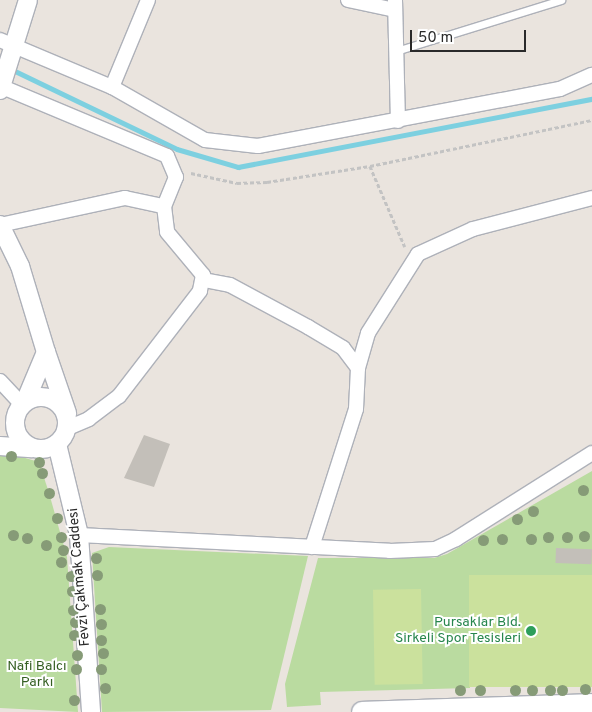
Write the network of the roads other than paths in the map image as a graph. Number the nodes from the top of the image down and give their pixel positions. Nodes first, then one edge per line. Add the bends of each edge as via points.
1 (28, 0) edge
2 (148, 0) edge
3 (348, 0) edge
4 (561, 0) edge
5 (395, 5) edge
6 (10, 47) edge
7 (396, 51) junction
8 (592, 75) edge
9 (1, 86) edge
10 (112, 87) junction
11 (398, 121) junction
12 (592, 198) edge
13 (164, 206) junction
14 (0, 225) edge
15 (204, 280) junction
16 (46, 352) junction
17 (358, 368) junction
18 (0, 381) edge
19 (22, 405) junction
20 (0, 423) edge
21 (64, 431) junction
22 (0, 446) edge
23 (34, 449) junction
24 (592, 453) edge
25 (79, 535) junction
26 (312, 547) junction
27 (592, 704) edge
28 (91, 712) edge
29 (362, 712) edge

1 - 6 street
2 - 10 street
3 - 5 street
4 - 7 lane
5 - 7 street
6 - 9 street
6 - 10 street
7 - 11 street
8 - 11 street via 560,90
9 - 13 street via 167,156 175,170
10 - 11 street via 205,140 258,146
12 - 17 street via 472,229 418,254 368,332
13 - 14 street via 125,198
13 - 15 street via 167,232 201,270
14 - 16 street via 20,266
15 - 17 street via 230,285 308,327 343,348
15 - 21 street via 200,291 119,396 89,419
16 - 19 street
16 - 21 street, Fevzi Çakmak Caddesi via 67,410
17 - 26 street via 356,409
18 - 19 street
19 - 20 street
19 - 21 street via 51,399 59,404
19 - 23 street via 16,433
21 - 23 street
21 - 25 street, Fevzi Çakmak Caddesi
22 - 23 street
24 - 26 street via 435,549 390,551
25 - 26 street
25 - 28 street, Fevzi Çakmak Caddesi
27 - 29 main road

